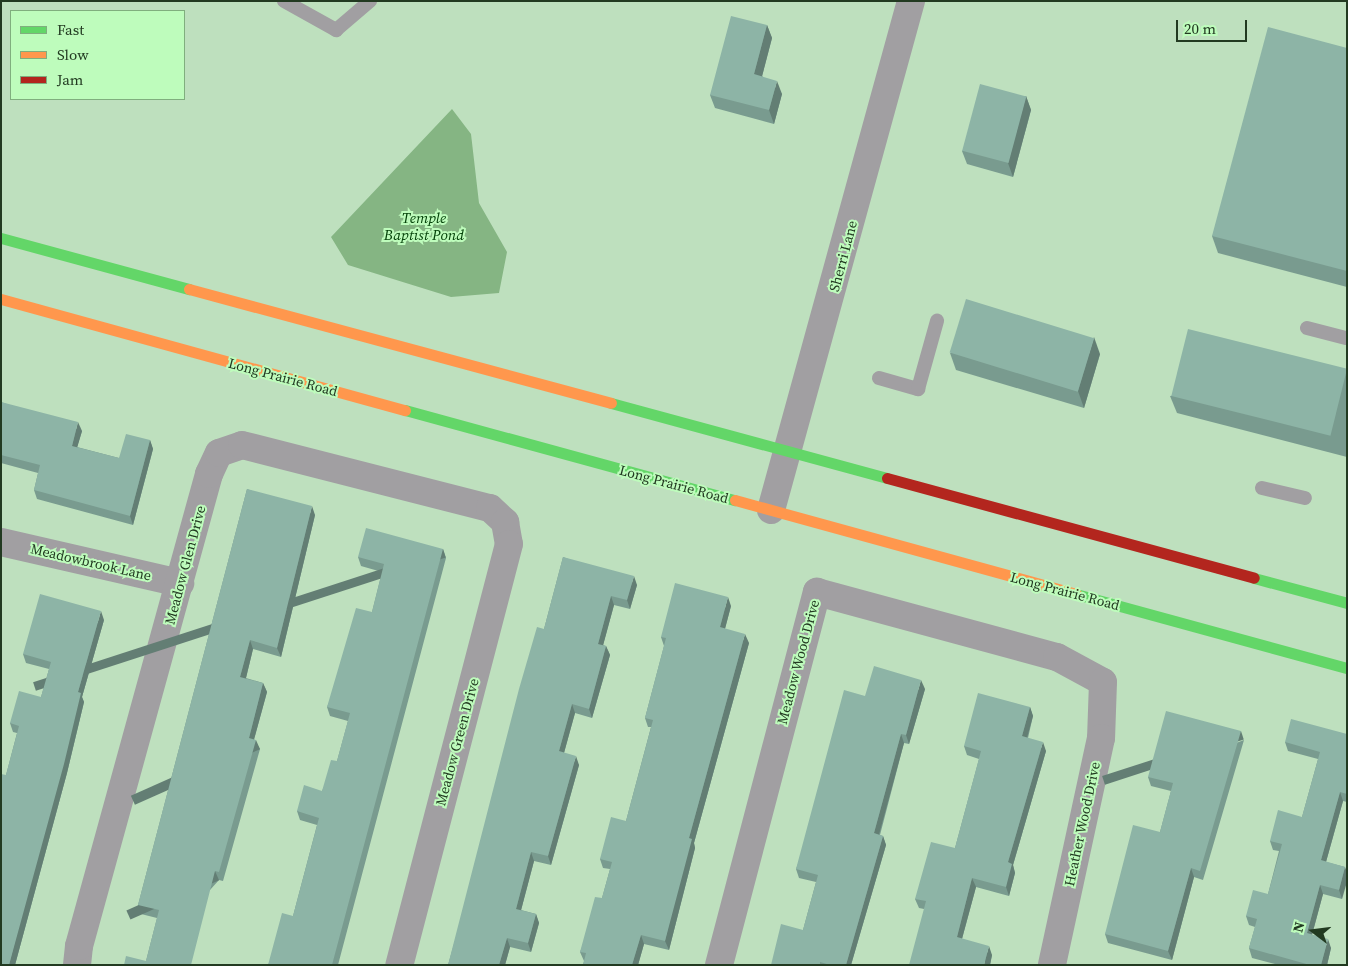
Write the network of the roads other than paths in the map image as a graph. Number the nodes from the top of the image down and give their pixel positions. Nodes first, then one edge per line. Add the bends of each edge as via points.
1 (284, 1) edge
2 (370, 1) edge
3 (911, 1) edge
4 (1, 238) edge
5 (1, 300) edge
6 (937, 321) dead end
7 (1307, 328) dead end
8 (1346, 338) edge
9 (879, 378) dead end
10 (787, 451) junction
11 (1262, 488) dead end
12 (1305, 498) dead end
13 (771, 510) junction
14 (502, 519) joint
15 (1, 542) edge
16 (180, 583) junction
17 (1347, 603) edge
18 (1347, 668) edge
19 (1102, 682) joint
20 (1057, 964) edge
21 (77, 965) edge
22 (399, 965) edge
23 (719, 965) edge

1 - 2 lane via 336,30
3 - 10 street, Sherri Lane via 826,320
4 - 10 main road
5 - 13 main road, Long Prairie Road
6 - 9 lane via 918,389
7 - 8 lane
10 - 13 street, Sherri Lane
10 - 17 main road
11 - 12 lane
13 - 18 main road, Long Prairie Road
14 - 16 street, Meadow Glen Drive via 490,508 242,445 220,453 209,474
14 - 22 street, Meadow Green Drive via 509,544
15 - 16 street, Meadowbrook Lane
16 - 21 street, Meadow Glen Drive via 79,946
19 - 20 street, Heather Wood Drive via 1101,738
19 - 23 street, Meadow Wood Drive via 1057,657 817,592

